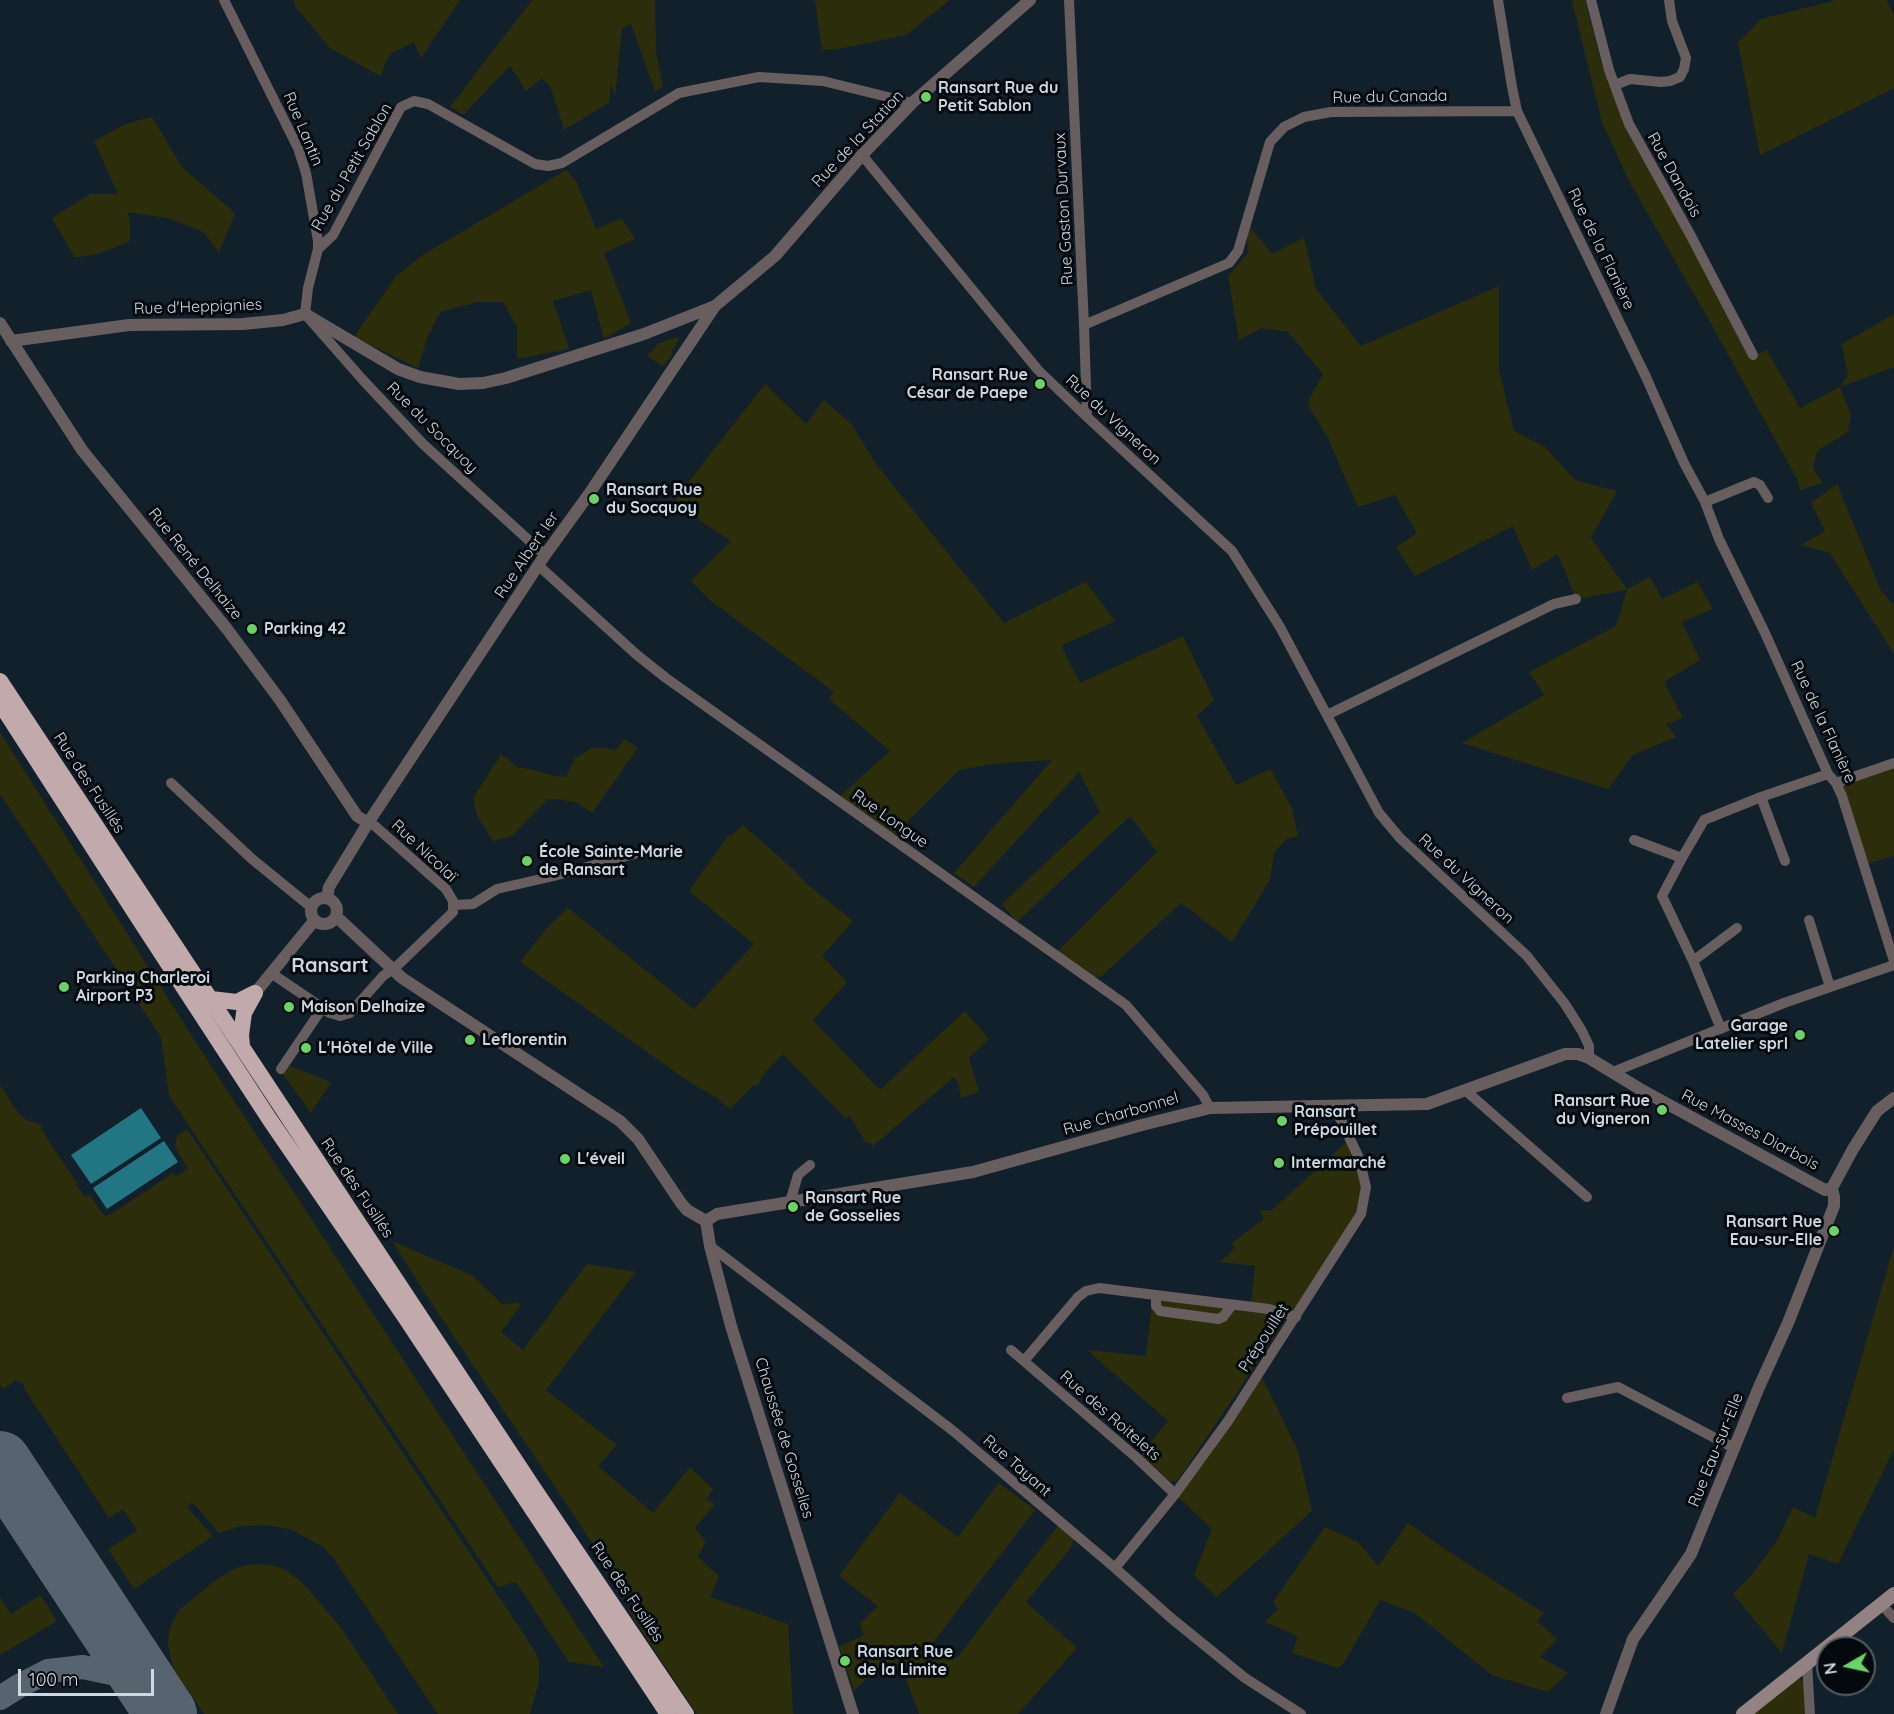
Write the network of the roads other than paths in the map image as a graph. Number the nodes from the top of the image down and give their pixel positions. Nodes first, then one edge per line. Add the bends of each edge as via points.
1 (224, 0) edge
2 (1030, 0) edge
3 (1069, 0) edge
4 (1498, 0) edge
5 (1591, 0) edge
6 (1669, 0) edge
7 (1615, 85) junction
8 (912, 103) junction
9 (1517, 111) junction
10 (862, 155) junction
11 (318, 249) junction
12 (715, 306) junction
13 (305, 314) junction
14 (0, 323) edge
15 (1084, 325) junction
16 (11, 340) junction
17 (1753, 355) dead end
18 (1087, 417) junction
19 (1768, 498) dead end
20 (1705, 502) junction
21 (542, 561) junction
22 (1576, 599) dead end
23 (0, 681) edge
24 (0, 703) edge
25 (1327, 715) junction
26 (1894, 763) edge
27 (1828, 774) junction
28 (171, 783) dead end
29 (1836, 783) junction
30 (1761, 797) junction
31 (368, 823) junction
32 (1634, 840) dead end
33 (634, 854) dead end
34 (1682, 858) junction
35 (1785, 861) dead end
36 (327, 898) junction
37 (454, 905) junction
38 (311, 907) junction
39 (335, 918) junction
40 (1809, 920) dead end
41 (314, 921) junction
42 (1737, 928) dead end
43 (1694, 961) junction
44 (1894, 963) edge
45 (392, 970) junction
46 (271, 973) junction
47 (1830, 987) junction
48 (255, 993) junction
49 (211, 999) junction
50 (323, 1007) junction
51 (1721, 1029) junction
52 (242, 1047) junction
53 (1589, 1058) junction
54 (281, 1069) dead end
55 (1613, 1072) junction
56 (1465, 1090) junction
57 (1894, 1098) edge
58 (1330, 1105) junction
59 (1210, 1108) junction
60 (810, 1165) dead end
61 (1832, 1188) junction
62 (1587, 1197) dead end
63 (790, 1202) junction
64 (706, 1221) junction
65 (710, 1246) junction
66 (1156, 1296) junction
67 (1232, 1305) junction
68 (1296, 1317) junction
69 (1011, 1350) dead end
70 (1024, 1361) junction
71 (1567, 1398) dead end
72 (1734, 1448) junction
73 (1175, 1494) junction
74 (1114, 1568) junction
75 (1894, 1594) edge
76 (1881, 1604) junction
77 (1894, 1618) edge
78 (1807, 1663) junction
79 (668, 1714) edge
80 (686, 1714) edge
81 (853, 1714) edge
82 (1301, 1714) edge
83 (1606, 1714) edge
84 (1743, 1714) edge
85 (1810, 1714) edge

1 - 11 street, Rue Lantin via 298,148 316,223
2 - 8 street, Rue de la Station
3 - 15 street, Rue Gaston Durvaux
4 - 9 street, Rue de la Flanière
5 - 7 street, Rue Dandois
6 - 7 street via 1672,21 1686,58 1680,76 1661,82 1630,79
7 - 17 street, Rue Dandois via 1629,124
8 - 10 street, Rue de la Station
8 - 11 street, Rue du Petit Sablon via 823,81 759,76 679,93 562,163 548,166 535,164 428,104 414,101 401,107 333,235
9 - 15 street, Rue du Canada via 1335,111 1304,117 1284,127 1270,142 1238,251 1229,263
9 - 20 street, Rue de la Flanière
10 - 12 street, Rue de la Station via 775,256
10 - 18 street, Rue du Vigneron via 1038,370
11 - 13 street, Rue Lantin
12 - 13 street via 685,320 525,373 459,384 408,373
12 - 21 street, Rue Albert Ier
13 - 16 street, Rue d'Heppignies via 243,324 129,325
13 - 21 street, Rue du Socquoy via 423,444
14 - 16 street, Rue René Delhaize
15 - 18 street, Rue Gaston Durvaux
16 - 31 street, Rue René Delhaize via 82,450 265,679 357,816
18 - 25 street, Rue du Vigneron via 1232,551 1280,627
19 - 20 street via 1754,482
20 - 27 street, Rue de la Flanière
21 - 31 street, Rue Albert Ier
21 - 59 street, Rue Longue via 637,655 666,678 1126,1005
22 - 25 street via 1554,604
23 - 49 highway, Rue des Fusillés
24 - 79 highway, Rue des Fusillés via 264,1110
25 - 53 street, Rue du Vigneron via 1379,813 1400,838 1527,956 1582,1031 1589,1046
26 - 29 street
27 - 29 street, Rue de la Flanière
27 - 30 street
28 - 38 street via 252,859
29 - 44 street, Rue de la Flanière
30 - 34 street via 1704,820
30 - 35 street
31 - 36 street, Rue Albert Ier via 329,886
31 - 37 street, Rue Nicolaï via 441,884
32 - 34 street
33 - 37 street, Rue Nicolaï via 497,889 473,904
34 - 43 street via 1662,896
36 - 38 street via 317,899
36 - 39 street via 336,905
37 - 45 street, Rue Nicolaï via 447,920
38 - 41 street
39 - 41 street via 324,925
39 - 45 street
40 - 47 street
41 - 46 street
42 - 43 street
43 - 51 street
44 - 47 street
45 - 50 street, Rue Nicolaï via 350,1013 340,1016
45 - 64 street via 620,1121 638,1139 687,1210
46 - 48 street
46 - 50 street
47 - 51 street
48 - 49 highway via 237,1002
48 - 52 highway via 244,1013
49 - 52 highway, Rue des Fusillés
50 - 54 street
51 - 55 street
52 - 80 highway, Rue des Fusillés
53 - 55 street, Rue Masses Diarbois
53 - 56 street, Rue Charbonnel via 1578,1053 1565,1054
55 - 61 street, Rue Masses Diarbois via 1825,1190
56 - 58 street, Rue Charbonnel via 1427,1104
56 - 62 street
57 - 61 street, Rue Masses Diarbois via 1877,1111
58 - 59 street, Rue Charbonnel
58 - 68 street, Prépouillet via 1359,1158 1366,1187 1361,1214
59 - 63 street, Rue Charbonnel via 973,1172
60 - 63 street via 798,1175
61 - 72 street, Rue Eau-sur-Elle via 1834,1206
63 - 64 street, Rue Charbonnel via 717,1214
64 - 65 street, Chaussée de Gosselies
65 - 74 street, Rue Tayant via 952,1430
65 - 81 street, Chaussée de Gosselies via 731,1326
66 - 67 street
66 - 67 street via 1160,1311 1218,1319
66 - 70 street via 1099,1288 1086,1291
67 - 68 street
68 - 73 street, Prépouillet
69 - 70 street, Rue des Roitelets
70 - 73 street, Rue des Roitelets
71 - 72 street via 1617,1387
72 - 83 street, Rue Eau-sur-Elle via 1691,1554 1633,1639
73 - 74 street, Prépouillet
74 - 82 street, Rue Tayant via 1245,1678
75 - 76 main road
76 - 77 street
76 - 78 main road
78 - 84 main road
78 - 85 street

